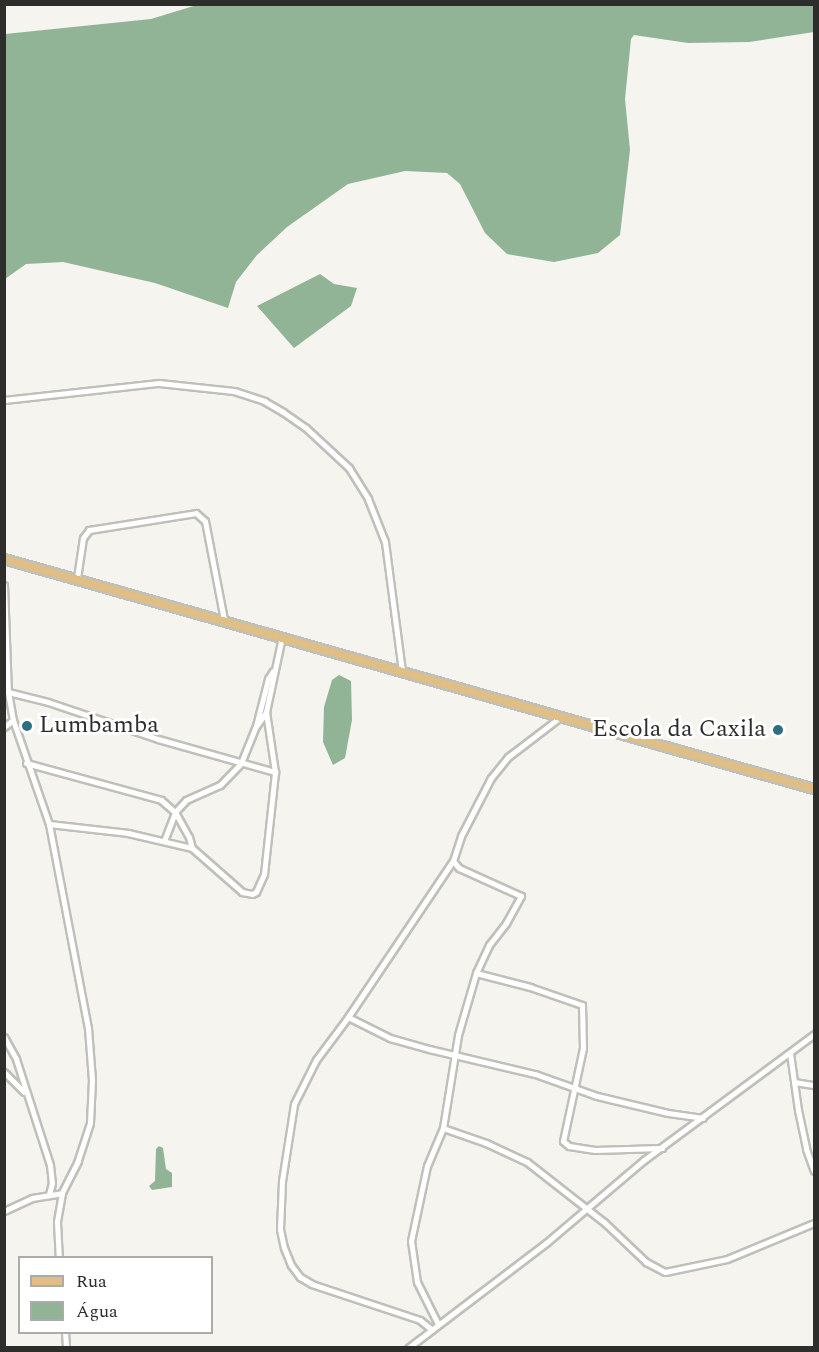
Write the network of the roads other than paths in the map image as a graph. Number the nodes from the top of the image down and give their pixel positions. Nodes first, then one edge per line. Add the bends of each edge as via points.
1 (4, 400) edge
2 (4, 559) edge
3 (77, 578) junction
4 (4, 585) edge
5 (224, 620) junction
6 (282, 636) junction
7 (273, 671) junction
8 (402, 672) junction
9 (8, 692) junction
10 (266, 712) junction
11 (559, 718) junction
12 (12, 720) junction
13 (256, 726) junction
14 (4, 727) edge
15 (26, 763) junction
16 (241, 763) junction
17 (275, 772) junction
18 (814, 789) edge
19 (175, 812) junction
20 (49, 824) junction
21 (164, 841) junction
22 (192, 848) junction
23 (453, 861) junction
24 (476, 973) junction
25 (348, 1017) junction
26 (814, 1034) edge
27 (4, 1037) edge
28 (790, 1053) junction
29 (455, 1056) junction
30 (4, 1072) edge
31 (11, 1078) junction
32 (4, 1082) edge
33 (794, 1082) junction
34 (814, 1085) edge
35 (575, 1089) junction
36 (27, 1094) junction
37 (703, 1118) junction
38 (442, 1128) junction
39 (662, 1148) junction
40 (814, 1171) edge
41 (62, 1193) junction
42 (49, 1194) junction
43 (587, 1209) junction
44 (4, 1211) edge
45 (814, 1223) edge
46 (59, 1256) edge
47 (438, 1324) junction
48 (431, 1329) junction
49 (408, 1347) edge

1 - 8 street via 138,383 208,386 264,401 306,428 349,468 368,499 385,543
2 - 3 main road
3 - 5 main road
3 - 5 street via 83,538 90,530 196,513 205,521
4 - 9 street
5 - 6 main road
6 - 7 street
6 - 8 main road
7 - 10 street
7 - 13 street
8 - 11 main road
9 - 12 street
9 - 16 street
10 - 13 street
10 - 17 street
11 - 18 main road
11 - 23 street via 508,757 491,778 461,836
12 - 14 street
12 - 15 street
13 - 16 street
15 - 19 street via 161,800
15 - 20 street
16 - 17 street
16 - 19 street via 225,782 195,794
17 - 22 street via 265,868 256,892 242,892
19 - 21 street
19 - 22 street
20 - 21 street
20 - 41 street via 88,1028 92,1080 90,1123
21 - 22 street
23 - 24 street via 459,868 521,896
23 - 25 street
24 - 29 street
24 - 35 street via 582,1005 583,1048
25 - 29 street via 390,1038
25 - 48 street via 316,1060 294,1104 282,1180 280,1229 284,1248 300,1277 312,1284 420,1320
26 - 28 street
27 - 36 street
28 - 33 street
28 - 37 street
29 - 35 street via 535,1074
29 - 38 street
30 - 31 street
31 - 32 street
31 - 36 street
33 - 34 street
33 - 40 street
35 - 37 street
35 - 39 street via 562,1138 566,1144 595,1150
36 - 42 street via 52,1174
37 - 39 street
38 - 43 street via 527,1162
38 - 47 street via 427,1166 411,1241 417,1282
39 - 43 street
41 - 42 street
41 - 46 street via 57,1222
42 - 44 street
43 - 45 street via 646,1262 665,1272 727,1259
43 - 47 street
47 - 48 street
48 - 49 street

